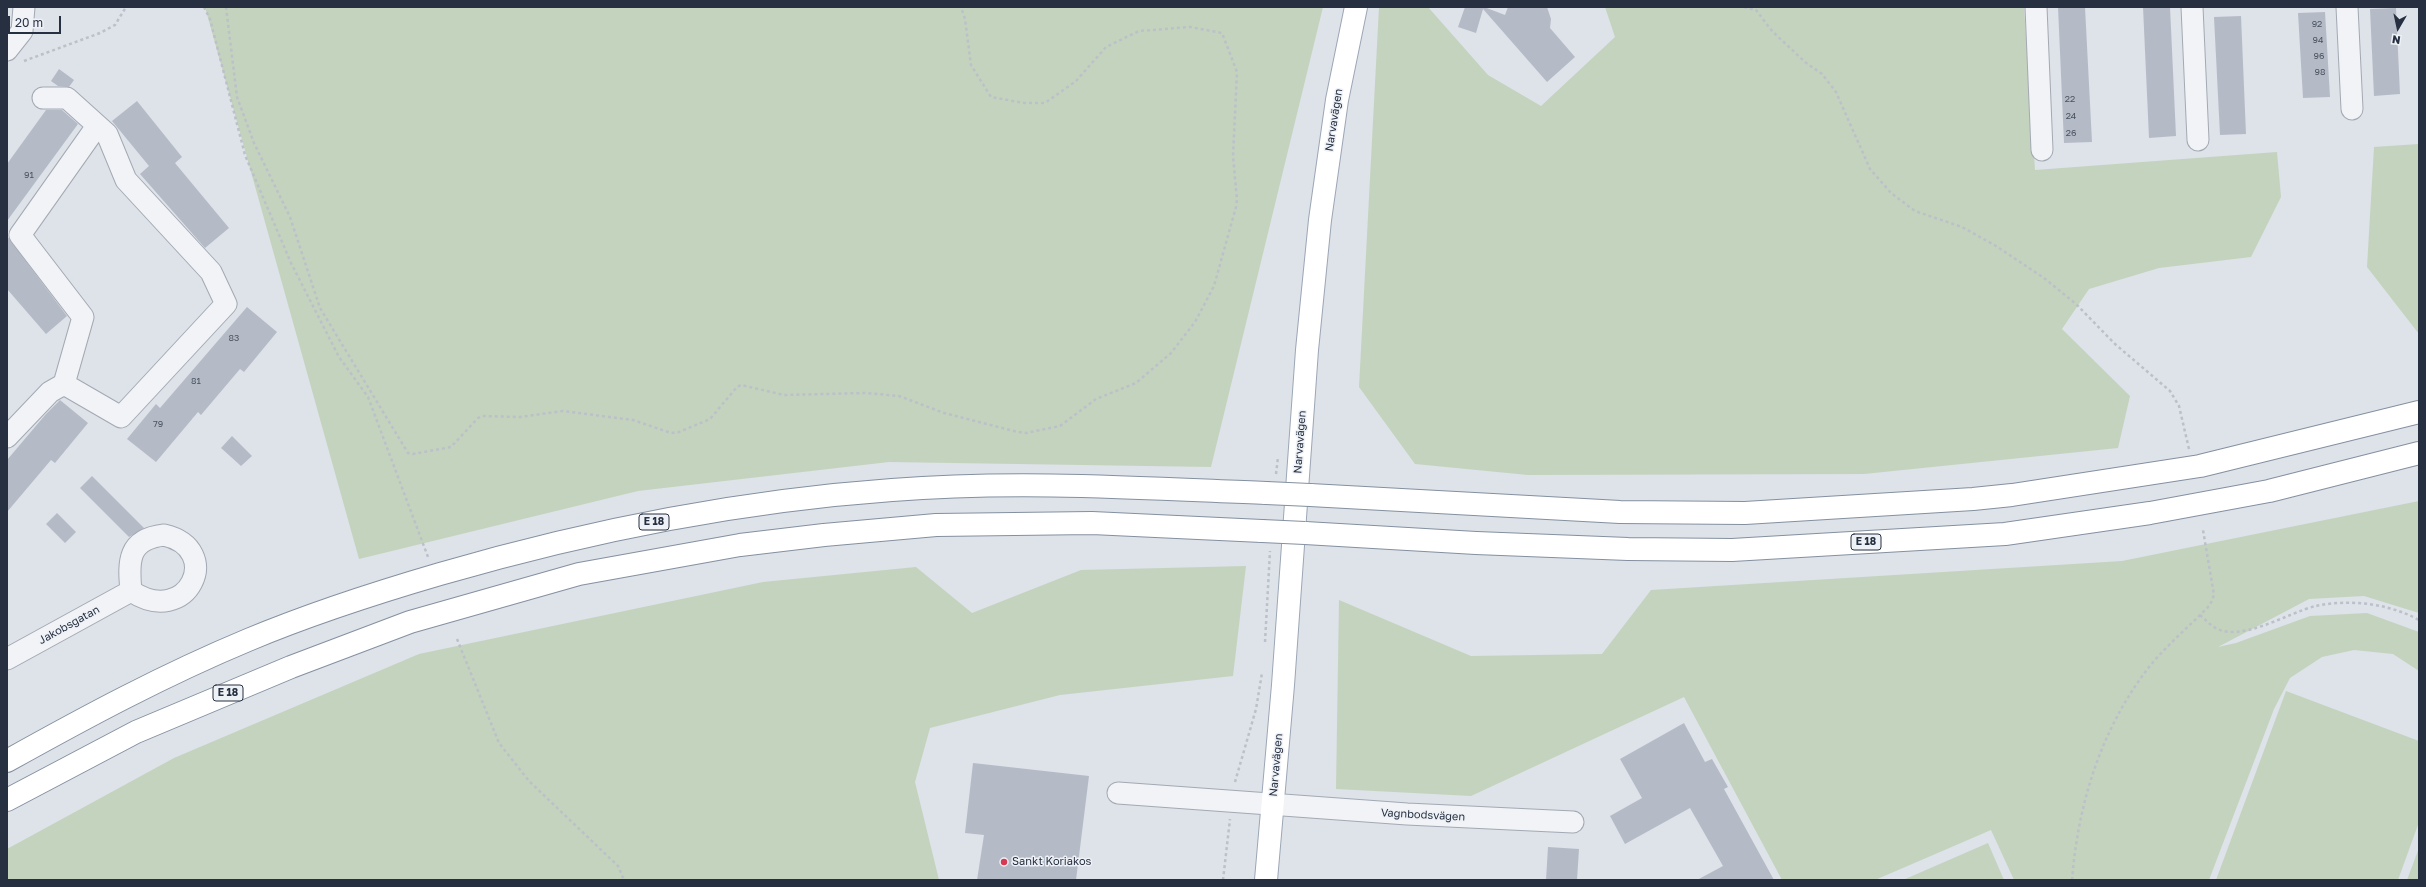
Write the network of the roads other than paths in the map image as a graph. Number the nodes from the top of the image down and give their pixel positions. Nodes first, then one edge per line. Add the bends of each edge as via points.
1 (24, 7) edge
2 (1356, 7) edge
3 (2036, 7) edge
4 (2192, 7) edge
5 (2347, 7) edge
6 (14, 56) edge
7 (44, 98) dead end
8 (2352, 109) dead end
9 (97, 126) junction
10 (2198, 140) dead end
11 (2042, 150) dead end
12 (64, 384) junction
13 (2419, 412) edge
14 (7, 437) edge
15 (2419, 453) edge
16 (131, 591) dead end
17 (7, 659) edge
18 (7, 761) edge
19 (1118, 794) dead end
20 (7, 800) edge
21 (1273, 805) junction
22 (1573, 822) dead end
23 (1266, 880) edge

1 - 6 street via 22,31
2 - 21 main road, Narvavägen via 1337,100 1318,235
3 - 11 street
4 - 10 street
5 - 8 street
7 - 9 street via 67,98
9 - 12 street via 20,235 83,316
9 - 12 street via 106,134 126,180 211,272 226,304 121,417
12 - 14 street via 50,392
13 - 18 main road, E 18, bridge via 2200,466 2012,495 1745,513 1620,512 1058,484 895,489 751,504 624,528 518,552 372,594 249,640 114,701
15 - 20 main road, E 18, bridge via 2269,491 2150,513 2005,534 1732,550 1476,543 1092,523 936,525 740,545 579,574 410,622 291,667 136,732
16 - 17 street, Jakobsgatan
19 - 21 street, Vagnbodsvägen
21 - 22 street, Vagnbodsvägen
21 - 23 main road, Narvavägen

